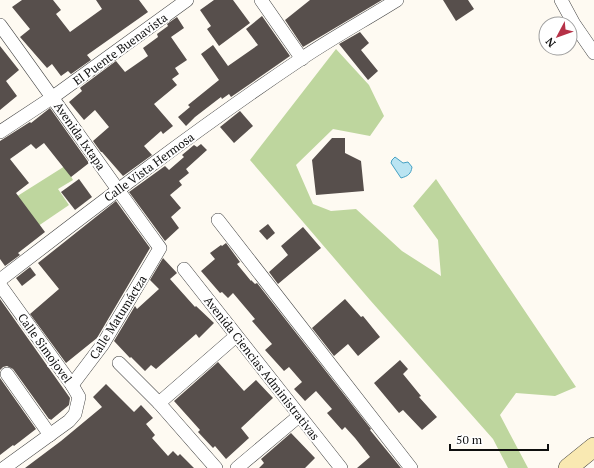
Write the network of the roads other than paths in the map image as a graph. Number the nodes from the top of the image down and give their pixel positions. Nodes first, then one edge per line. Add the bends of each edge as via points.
1 (187, 0) edge
2 (397, 0) edge
3 (561, 0) edge
4 (263, 1) edge
5 (0, 25) edge
6 (594, 53) edge
7 (302, 59) junction
8 (53, 97) junction
9 (0, 132) edge
10 (117, 190) junction
11 (218, 220) dead end
12 (160, 248) joint
13 (184, 269) dead end
14 (0, 280) edge
15 (0, 285) edge
16 (236, 336) junction
17 (118, 362) dead end
18 (7, 374) dead end
19 (72, 385) junction
20 (159, 403) junction
21 (299, 416) junction
22 (50, 435) junction
23 (594, 447) edge
24 (4, 468) edge
25 (216, 468) edge
26 (237, 468) edge
27 (341, 468) edge
28 (411, 468) edge
29 (568, 468) edge

1 - 8 street, El Puente Buenavista
2 - 7 street, Calle Vista Hermosa
3 - 6 street
4 - 7 street
5 - 8 street, Avenida Ixtapa
7 - 10 street, Calle Vista Hermosa
8 - 9 street, El Puente Buenavista
8 - 10 street, Avenida Ixtapa
10 - 12 street, Avenida Ixtapa
10 - 14 street, Calle Vista Hermosa
11 - 28 street
12 - 19 street, Calle Matumáctza via 103,344
13 - 16 street, Avenida Ciencias Administrativas
15 - 19 street, Calle Simojovel
16 - 20 street
16 - 21 street, Avenida Ciencias Administrativas
17 - 20 street
18 - 22 street
19 - 22 street, Calle Simojovel via 79,397 75,414
20 - 25 street
21 - 26 street
21 - 27 street, Avenida Ciencias Administrativas
22 - 24 street
23 - 29 street

